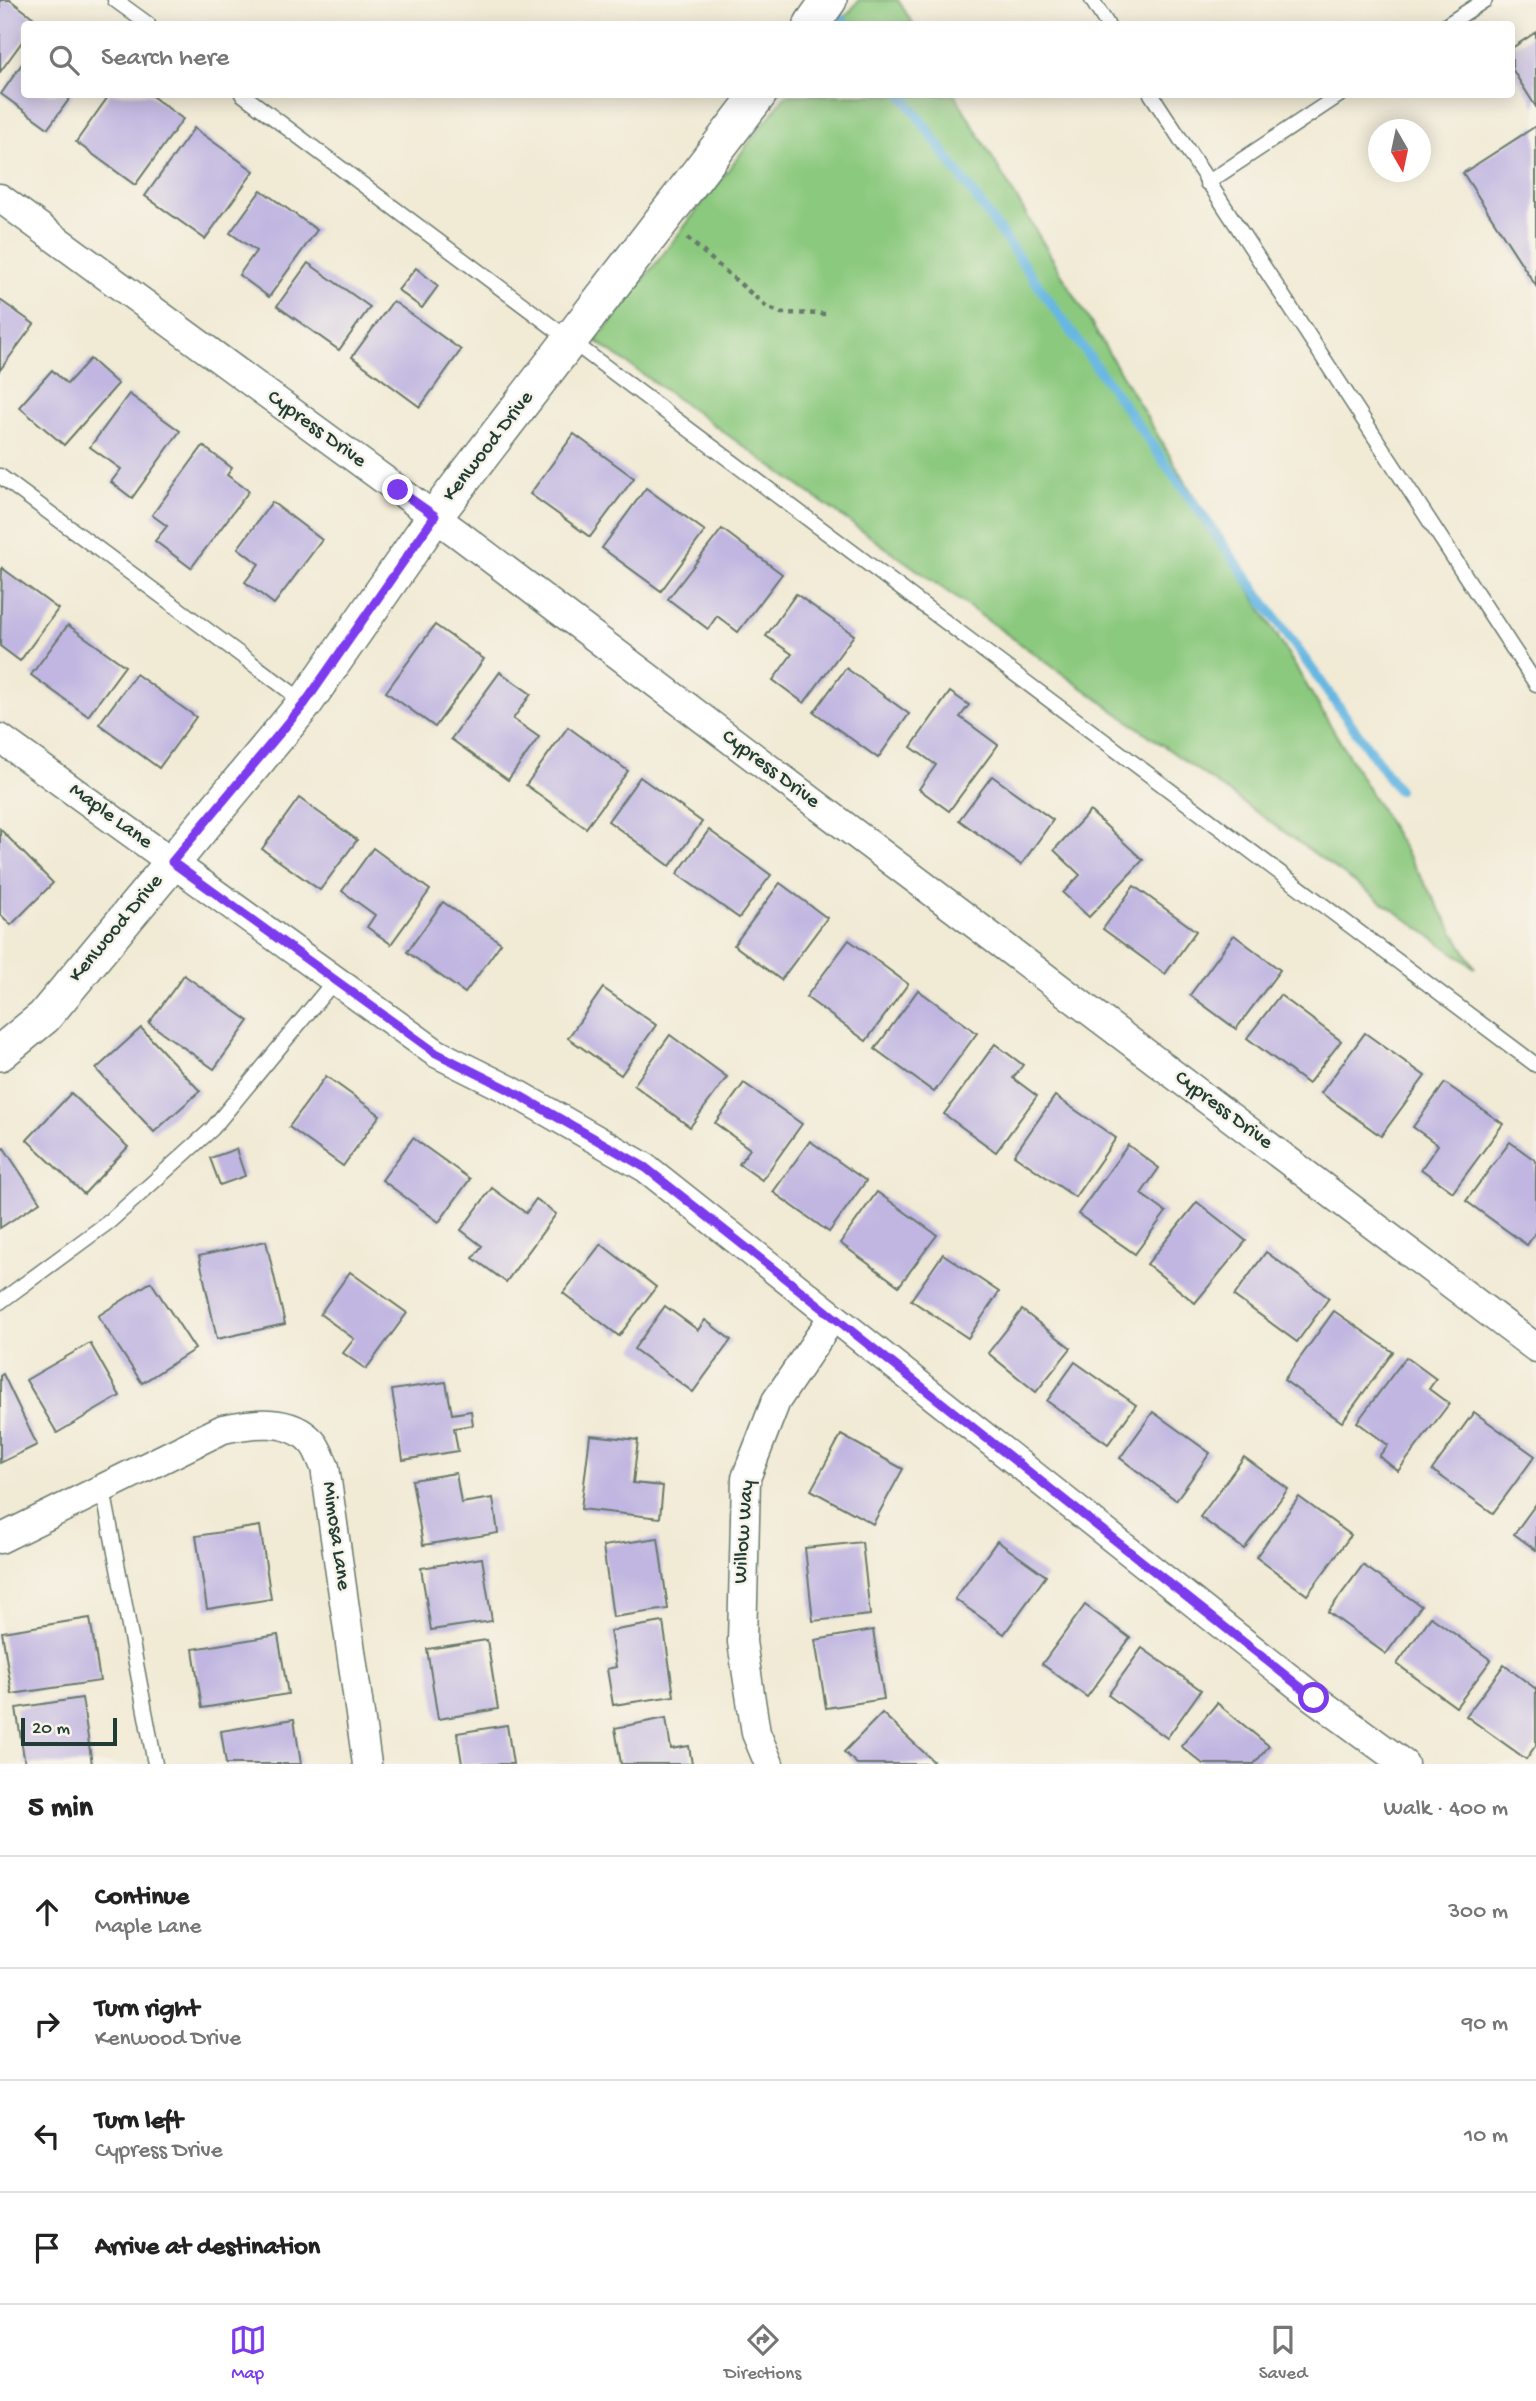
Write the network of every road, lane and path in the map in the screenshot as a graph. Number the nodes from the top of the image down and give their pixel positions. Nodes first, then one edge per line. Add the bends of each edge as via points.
1 (115, 0) edge
2 (829, 0) edge
3 (1092, 0) edge
4 (1485, 0) edge
5 (144, 21) edge
6 (814, 21) edge
7 (1105, 21) edge
8 (1453, 21) edge
9 (247, 98) edge
10 (756, 98) edge
11 (1154, 98) edge
12 (1335, 98) edge
13 (1207, 183) junction
14 (0, 198) edge
15 (687, 237) dead end
16 (828, 314) dead end
17 (572, 340) junction
18 (0, 476) edge
19 (435, 516) junction
20 (1536, 684) edge
21 (305, 703) junction
22 (0, 738) edge
23 (172, 862) junction
24 (335, 980) junction
25 (0, 1053) edge
26 (1536, 1065) edge
27 (0, 1302) edge
28 (832, 1318) junction
29 (1536, 1348) edge
30 (103, 1489) junction
31 (0, 1539) edge
32 (155, 1764) edge
33 (367, 1764) edge
34 (769, 1764) edge
35 (1404, 1764) edge

1 - 5 lane
2 - 6 street
3 - 7 lane
4 - 8 lane
9 - 17 lane
10 - 17 street, Kenwood Drive
11 - 13 lane
12 - 13 lane
13 - 20 lane
14 - 19 street, Cypress Drive
15 - 16 path via 767,307 781,313
17 - 19 street, Kenwood Drive
17 - 26 lane
18 - 21 lane
19 - 21 street, Kenwood Drive
19 - 29 street, Cypress Drive
21 - 23 street, Kenwood Drive
22 - 23 street, Maple Lane
23 - 24 street, Maple Lane
23 - 25 street, Kenwood Drive via 44,1017
24 - 27 lane via 212,1129 110,1221
24 - 28 street, Maple Lane via 436,1053 646,1168
28 - 34 street, Willow Way via 776,1401 746,1478 742,1642 756,1732
28 - 35 street, Maple Lane
30 - 31 street, Mimosa Lane
30 - 32 lane
30 - 33 street, Mimosa Lane via 223,1429 257,1421 292,1430 312,1442 325,1467

